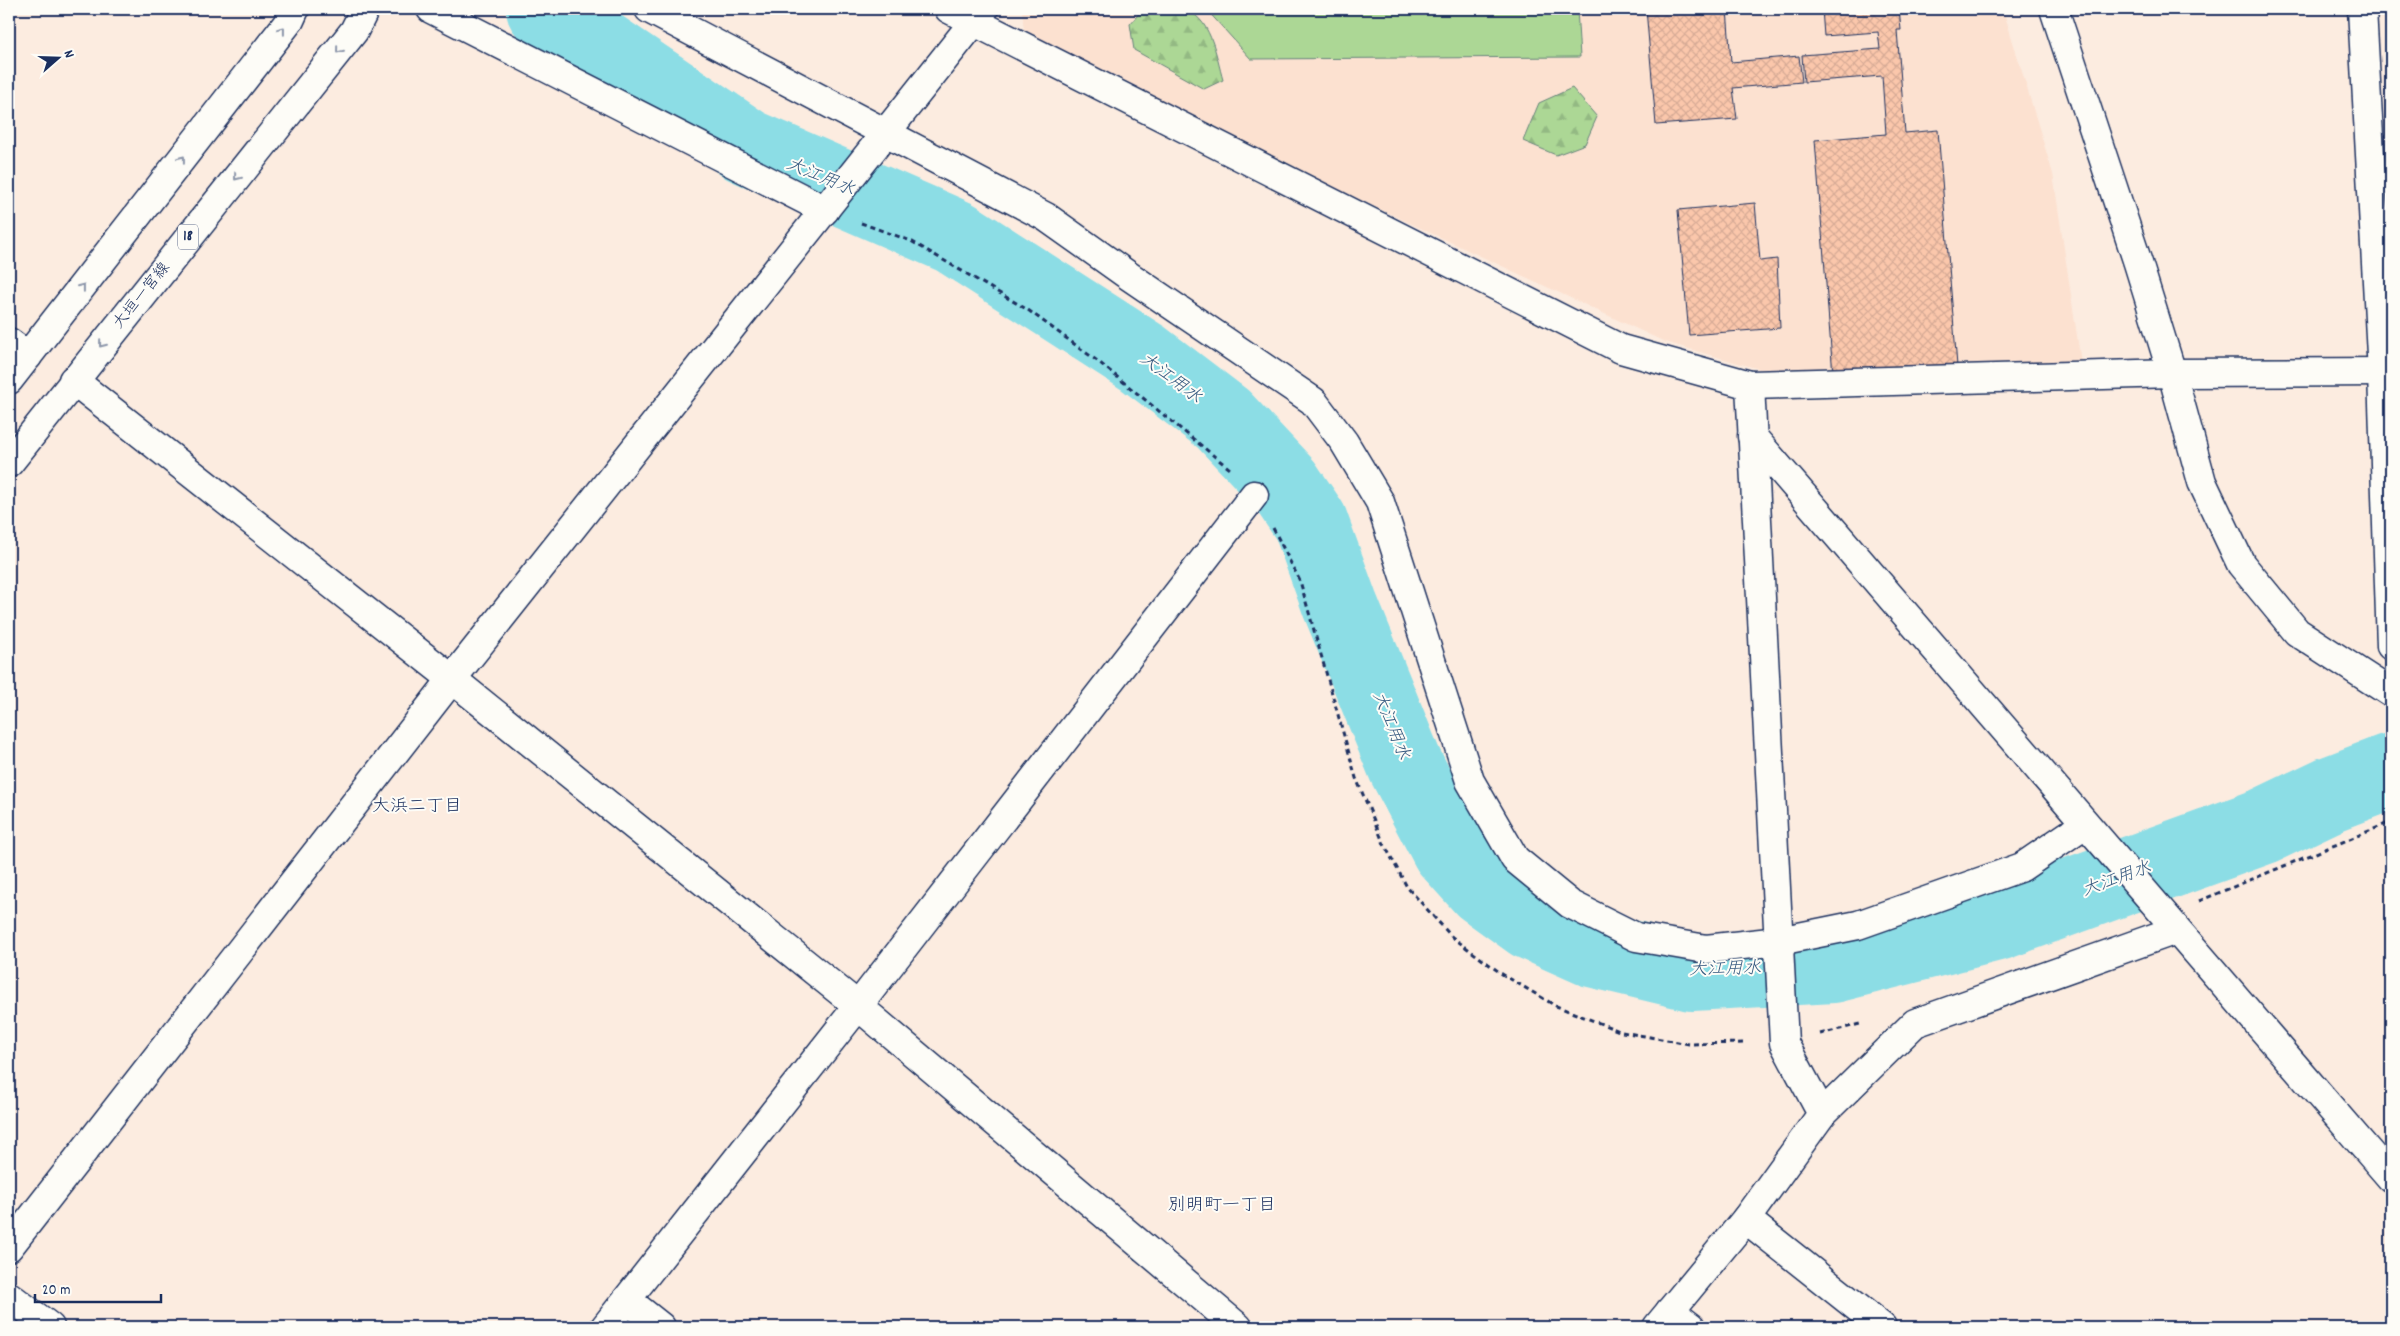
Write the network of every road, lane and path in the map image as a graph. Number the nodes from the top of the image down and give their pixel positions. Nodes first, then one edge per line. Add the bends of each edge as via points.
1 (295, 9) edge
2 (364, 9) edge
3 (431, 9) edge
4 (649, 9) edge
5 (949, 9) edge
6 (2054, 9) edge
7 (2362, 9) edge
8 (980, 15) edge
9 (883, 137) junction
10 (830, 205) junction
11 (18, 349) edge
12 (2172, 373) junction
13 (2387, 373) edge
14 (9, 380) edge
15 (73, 380) junction
16 (1750, 384) junction
17 (1752, 436) junction
18 (9, 463) edge
19 (1254, 494) junction
20 (2391, 646) edge
21 (452, 679) junction
22 (2391, 693) edge
23 (2391, 822) edge
24 (2090, 829) junction
25 (2164, 915) junction
26 (1779, 944) junction
27 (858, 1006) junction
28 (1783, 1034) junction
29 (1822, 1114) junction
30 (2391, 1178) edge
31 (1746, 1219) junction
32 (9, 1247) edge
33 (9, 1296) edge
34 (627, 1300) junction
35 (1672, 1322) edge
36 (50, 1327) edge
37 (605, 1327) edge
38 (661, 1327) edge
39 (1238, 1327) edge
40 (1882, 1327) edge

11 -> 1 street via 290,20
2 -> 15 street, 大垣一宮線 / 18 via 354,31
3 - 10 street
4 - 9 street
5 - 8 street
6 - 12 street
7 - 13 street
8 - 9 street
8 - 16 street via 1621,349
9 - 10 street
9 - 26 street via 1046,217 1313,401 1344,442 1380,502 1470,781 1514,859 1570,904 1636,937 1706,949
10 - 19 path via 911,241 1028,310 1100,363 1220,460
10 - 21 street
11 - 14 street
12 - 13 street
12 - 16 street
12 - 22 street via 2202,482 2241,564 2297,632
13 - 20 street
15 - 18 street, 大垣一宮線 / 18
15 - 21 street
16 - 17 street
17 - 24 street
17 - 26 street
19 - 27 street
19 - 28 path via 1300,581 1356,778 1384,844 1407,887 1452,937 1502,974 1556,1006 1622,1032 1689,1044
21 - 27 street
21 - 32 street
23 - 25 path
24 - 25 street
24 - 26 street via 2022,867 1858,925
25 - 29 street via 1915,1023
25 - 30 street
26 - 28 street
27 - 34 street
27 - 39 street
28 - 29 street
29 - 31 street
31 - 35 street
31 - 40 street
33 - 36 street
34 - 37 street
34 - 38 street

